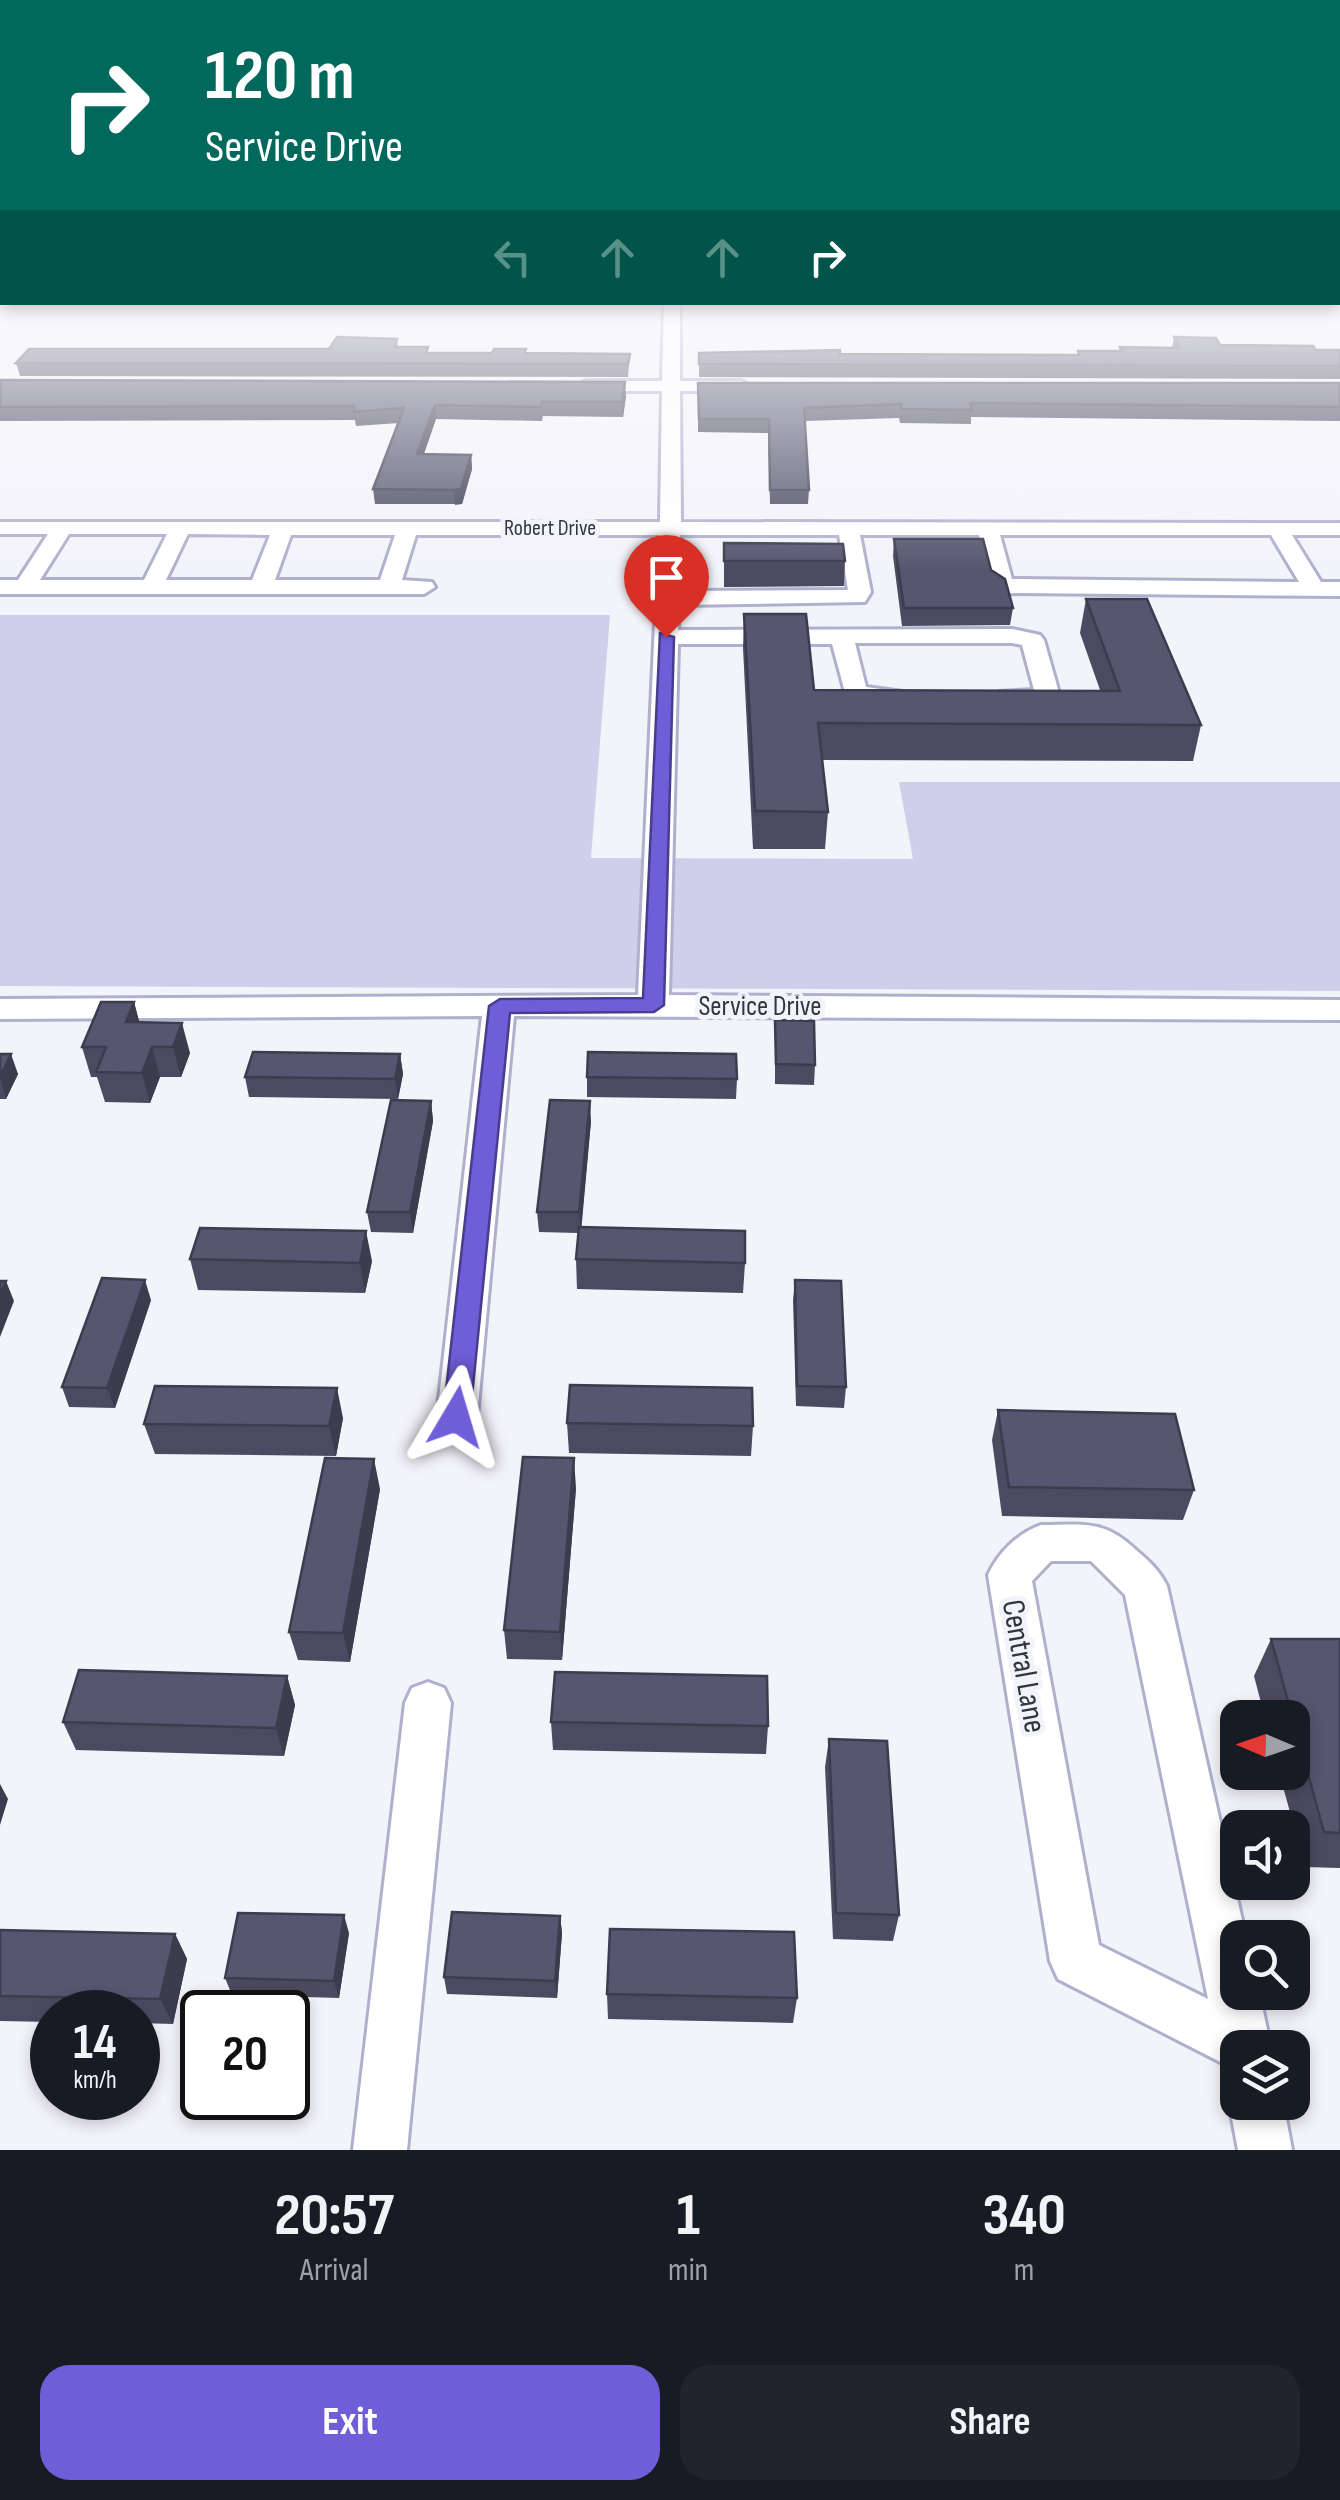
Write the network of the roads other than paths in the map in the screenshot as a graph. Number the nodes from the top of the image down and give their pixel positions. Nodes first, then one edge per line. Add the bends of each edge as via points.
1 (672, 369) edge
2 (573, 386) edge
3 (672, 386) junction
4 (770, 386) edge
5 (670, 527) junction
6 (0, 528) edge
7 (63, 528) junction
8 (181, 528) junction
9 (283, 528) junction
10 (408, 528) junction
11 (848, 528) junction
12 (988, 528) junction
13 (1278, 529) junction
14 (1340, 529) edge
15 (0, 587) edge
16 (25, 587) junction
17 (152, 587) junction
18 (261, 587) junction
19 (389, 587) junction
20 (424, 587) dead end
21 (1314, 588) junction
22 (1340, 589) edge
23 (668, 598) junction
24 (842, 636) junction
25 (666, 637) junction
26 (910, 697) edge
27 (984, 697) edge
28 (654, 1005) junction
29 (500, 1006) junction
30 (0, 1009) edge
31 (1340, 1010) edge
32 (456, 1417) dead end
33 (428, 1703) dead end
34 (1244, 2046) edge
35 (1259, 2120) edge
36 (380, 2150) edge
37 (1265, 2150) edge

1 - 3 street
2 - 3 street
3 - 4 street
3 - 5 street
5 - 10 street, Robert Drive
5 - 11 street, Robert Drive
5 - 23 street
6 - 7 street, Robert Drive
7 - 8 street, Robert Drive
7 - 16 street
8 - 9 street, Robert Drive
8 - 17 street
9 - 10 street, Robert Drive
9 - 18 street
10 - 19 street
11 - 12 street, Robert Drive
11 - 23 street via 857,598
12 - 13 street, Robert Drive
12 - 21 street via 1003,586
13 - 14 street, Robert Drive
13 - 21 street
15 - 16 street
16 - 17 street
17 - 18 street
18 - 19 street
19 - 20 street
21 - 22 street
23 - 25 street
24 - 25 street
24 - 26 street via 855,691
24 - 27 street via 1032,640 1047,692
25 - 28 street
28 - 29 street, Service Drive
28 - 31 street, Service Drive
29 - 30 street, Service Drive
29 - 32 street
33 - 36 street
34 - 34 street, Central Lane via 1144,1586 1100,1543 1040,1543 1009,1576 1076,1961
35 - 37 street

